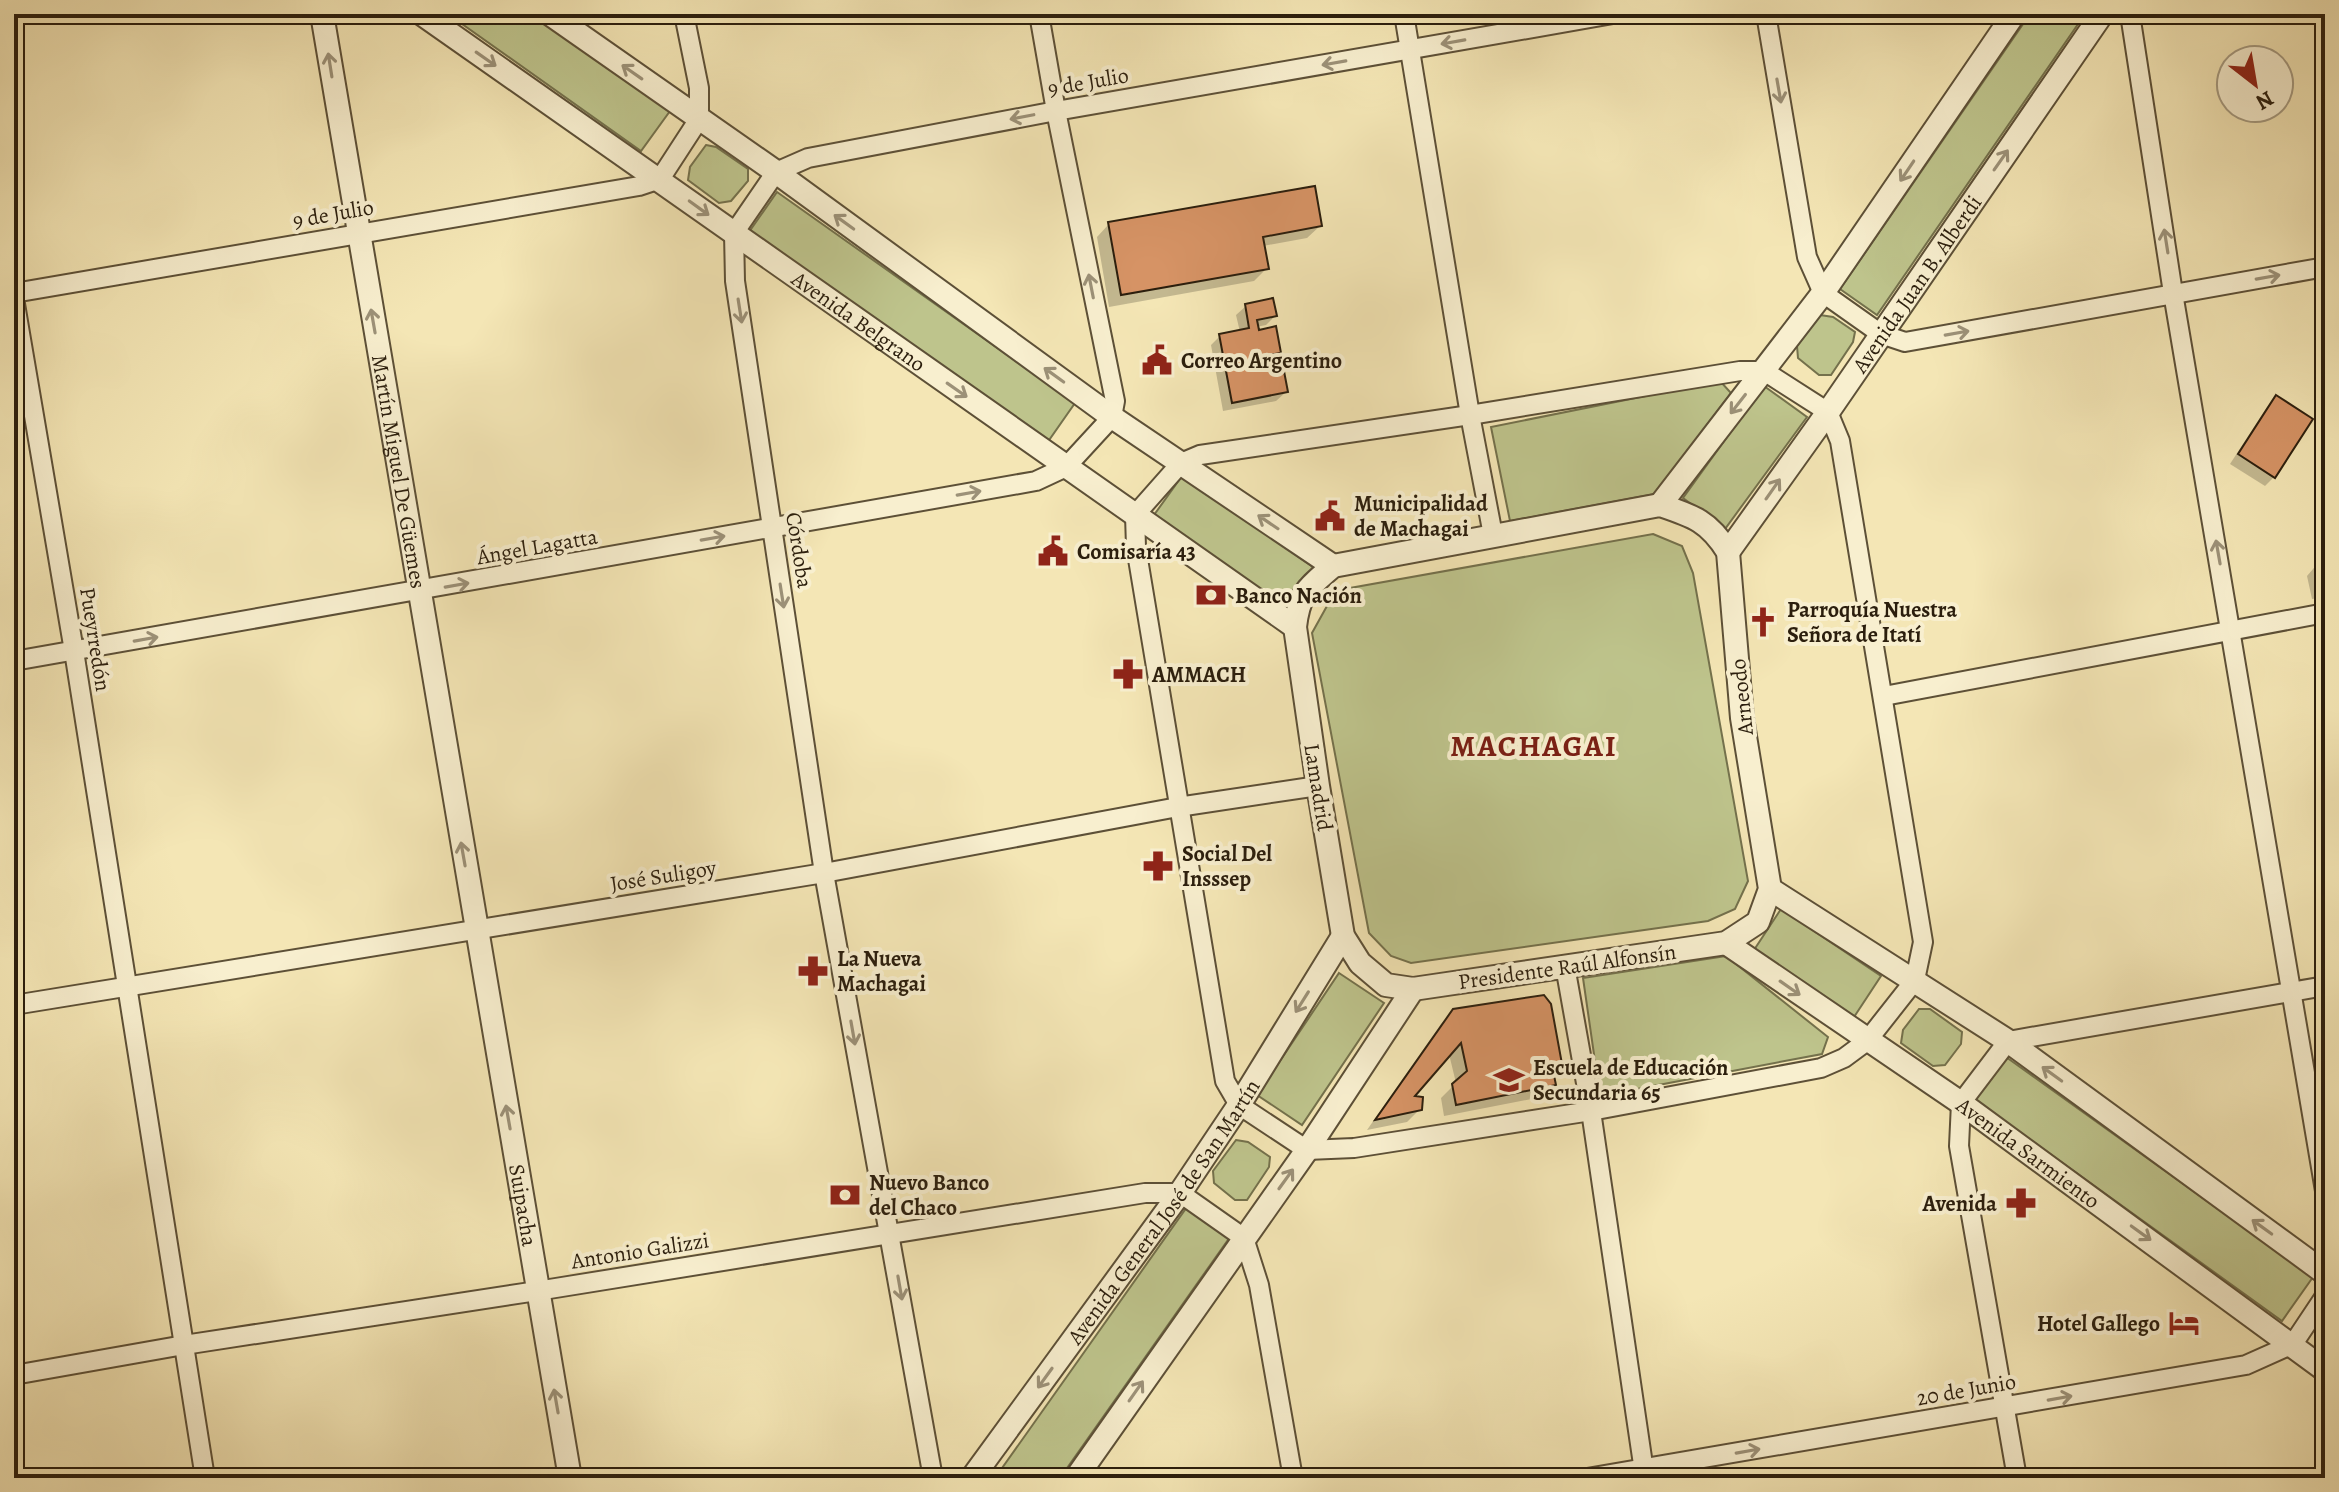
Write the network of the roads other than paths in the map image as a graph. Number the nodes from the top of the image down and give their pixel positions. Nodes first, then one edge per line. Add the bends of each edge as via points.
1 (322, 14) edge
2 (422, 14) edge
3 (550, 14) edge
4 (684, 14) edge
5 (1039, 14) edge
6 (1404, 14) edge
7 (1613, 14) edge
8 (1766, 14) edge
9 (2014, 14) edge
10 (2102, 14) edge
11 (2130, 14) edge
12 (1410, 49) junction
13 (1056, 111) junction
14 (699, 119) junction
15 (776, 172) junction
16 (660, 179) junction
17 (358, 233) junction
18 (734, 233) junction
19 (2325, 267) edge
20 (1823, 293) junction
21 (2173, 293) junction
22 (14, 295) edge
23 (1881, 334) junction
24 (1764, 371) junction
25 (1828, 412) junction
26 (1470, 415) junction
27 (1112, 417) junction
28 (1181, 463) junction
29 (1066, 467) junction
30 (1660, 505) junction
31 (1135, 515) junction
32 (772, 528) junction
33 (1493, 535) junction
34 (1728, 552) junction
35 (1333, 566) junction
36 (418, 592) junction
37 (2325, 613) edge
38 (1295, 627) junction
39 (2231, 629) junction
40 (74, 651) junction
41 (14, 661) edge
42 (1884, 696) junction
43 (1318, 786) junction
44 (1178, 807) junction
45 (824, 873) junction
46 (1770, 889) junction
47 (476, 930) junction
48 (1343, 936) junction
49 (1726, 943) junction
50 (1565, 966) junction
51 (1373, 974) joint
52 (1915, 980) junction
53 (2325, 986) edge
54 (127, 988) junction
55 (1413, 989) junction
56 (2291, 992) junction
57 (14, 1005) edge
58 (1867, 1041) junction
59 (2008, 1041) junction
60 (1961, 1103) junction
61 (1239, 1105) junction
62 (1591, 1111) junction
63 (1307, 1150) junction
64 (2325, 1191) edge
65 (1180, 1193) junction
66 (890, 1234) junction
67 (1244, 1238) junction
68 (2325, 1273) edge
69 (537, 1291) junction
70 (2325, 1296) edge
71 (2293, 1344) junction
72 (184, 1345) junction
73 (2325, 1370) edge
74 (14, 1375) edge
75 (2005, 1407) junction
76 (1645, 1473) edge
77 (205, 1478) edge
78 (570, 1478) edge
79 (933, 1478) edge
80 (972, 1478) edge
81 (1076, 1478) edge
82 (1293, 1478) edge
83 (1587, 1478) edge
84 (2017, 1478) edge

17 -> 1 street, Martín Miguel De Güemes
2 -> 16 street, Avenida Belgrano
14 -> 3 street
4 - 14 street via 699,88
5 - 13 street
6 - 12 street
7 -> 12 street, 9 de Julio
8 -> 20 street via 1807,257
9 -> 20 street
23 -> 10 street, Avenida Juan B. Alberdi
21 -> 11 street
12 -> 13 street, 9 de Julio
12 - 26 street
13 -> 15 street, 9 de Julio via 808,158
27 -> 13 street via 1115,401
14 - 15 street
14 - 16 street
15 - 18 street
27 -> 15 street
16 - 17 street, 9 de Julio
16 -> 18 street, Avenida Belgrano
17 - 22 street, 9 de Julio
36 -> 17 street, Martín Miguel De Güemes
18 -> 29 street, Avenida Belgrano
18 -> 32 street, Córdoba via 735,281
21 -> 19 street
20 - 23 street
20 - 24 street
23 -> 21 street via 1905,342
39 -> 21 street
22 - 40 street, Pueyrredón
23 - 25 street, Avenida Juan B. Alberdi
24 - 25 street
24 - 26 street
24 -> 30 street
34 -> 25 street, Avenida Juan B. Alberdi
25 - 42 street via 1840,441
26 - 28 street via 1200,455
26 - 33 street
27 - 28 street
27 - 29 street
28 - 31 street
35 -> 28 street
29 - 31 street, Avenida Belgrano
32 -> 29 street, Ángel Lagatta via 1036,481
30 - 33 street
30 - 34 street via 1696,517
31 - 38 street, Avenida Belgrano
31 - 44 street
36 -> 32 street, Ángel Lagatta
32 -> 45 street, Córdoba
33 - 35 street
34 - 46 street, Arneodo via 1742,718
35 - 38 street, Lamadrid via 1305,591
40 -> 36 street, Ángel Lagatta
47 -> 36 street, Martín Miguel De Güemes
37 - 39 street
38 - 43 street, Lamadrid
39 - 42 street
39 - 56 street
40 - 41 street, Ángel Lagatta
40 - 54 street, Pueyrredón
42 - 52 street via 1923,942
43 - 44 street, José Suligoy
43 - 48 street, Lamadrid
44 - 45 street, José Suligoy
44 - 61 street via 1225,1081
45 - 47 street, José Suligoy
45 -> 66 street, Córdoba
46 - 49 street, Presidente Raúl Alfonsín via 1758,922
46 - 52 street
47 - 54 street, José Suligoy
69 -> 47 street, Suipacha
48 - 51 street, Lamadrid
48 -> 61 street, Avenida General José de San Martín
49 - 50 street, Presidente Raúl Alfonsín
49 -> 58 street, Avenida Sarmiento
50 - 55 street, Presidente Raúl Alfonsín
50 - 62 street
51 - 55 street, Presidente Raúl Alfonsín via 1386,985
52 - 58 street
52 - 59 street
53 - 56 street
54 - 57 street, José Suligoy
54 - 72 street, Pueyrredón
55 - 63 street
56 - 59 street
56 - 64 street
58 - 60 street, Avenida Sarmiento
58 - 62 street via 1821,1068
59 - 60 street
68 -> 59 street
60 -> 71 street, Avenida Sarmiento
60 - 75 street via 1959,1146
61 - 63 street
61 - 65 street, Avenida General José de San Martín
62 - 63 street via 1354,1148
62 - 76 street
67 -> 63 street
65 - 66 street, Antonio Galizzi via 1145,1193
65 - 67 street
65 -> 80 street, Avenida General José de San Martín
66 - 69 street, Antonio Galizzi
66 -> 79 street, Córdoba
81 -> 67 street
67 - 82 street via 1259,1285
69 - 72 street, Antonio Galizzi
78 -> 69 street, Suipacha
70 - 71 street
71 - 73 street, Avenida Sarmiento
75 -> 71 street, 20 de Junio via 2246,1365
72 - 74 street, Antonio Galizzi
72 - 77 street, Pueyrredón
76 -> 75 street, 20 de Junio
75 - 84 street
76 - 83 street, 20 de Junio

